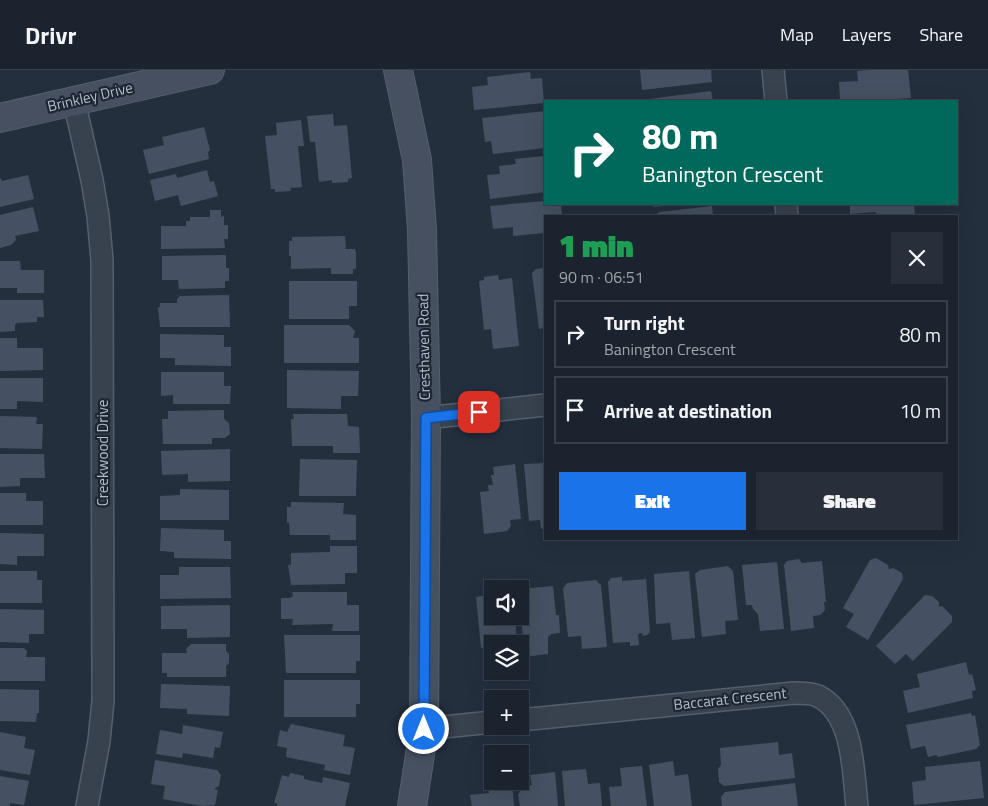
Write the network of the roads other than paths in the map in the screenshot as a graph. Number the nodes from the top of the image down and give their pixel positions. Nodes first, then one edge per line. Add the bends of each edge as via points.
1 (210, 70) edge
2 (398, 70) edge
3 (773, 70) edge
4 (776, 100) edge
5 (74, 101) junction
6 (0, 118) edge
7 (544, 405) edge
8 (426, 418) junction
9 (529, 719) edge
10 (484, 723) edge
11 (424, 729) junction
12 (87, 806) edge
13 (412, 806) edge
14 (857, 806) edge

1 - 5 street, Brinkley Drive
2 - 8 street, Cresthaven Road via 417,160 422,230
3 - 4 street
5 - 6 street, Brinkley Drive
5 - 12 street, Creekwood Drive via 94,189 102,260 103,701
7 - 8 street
8 - 11 street, Cresthaven Road
9 - 14 street, Baccarat Crescent via 794,693 817,695 836,711 851,745
10 - 11 street
11 - 13 street, Cresthaven Road

